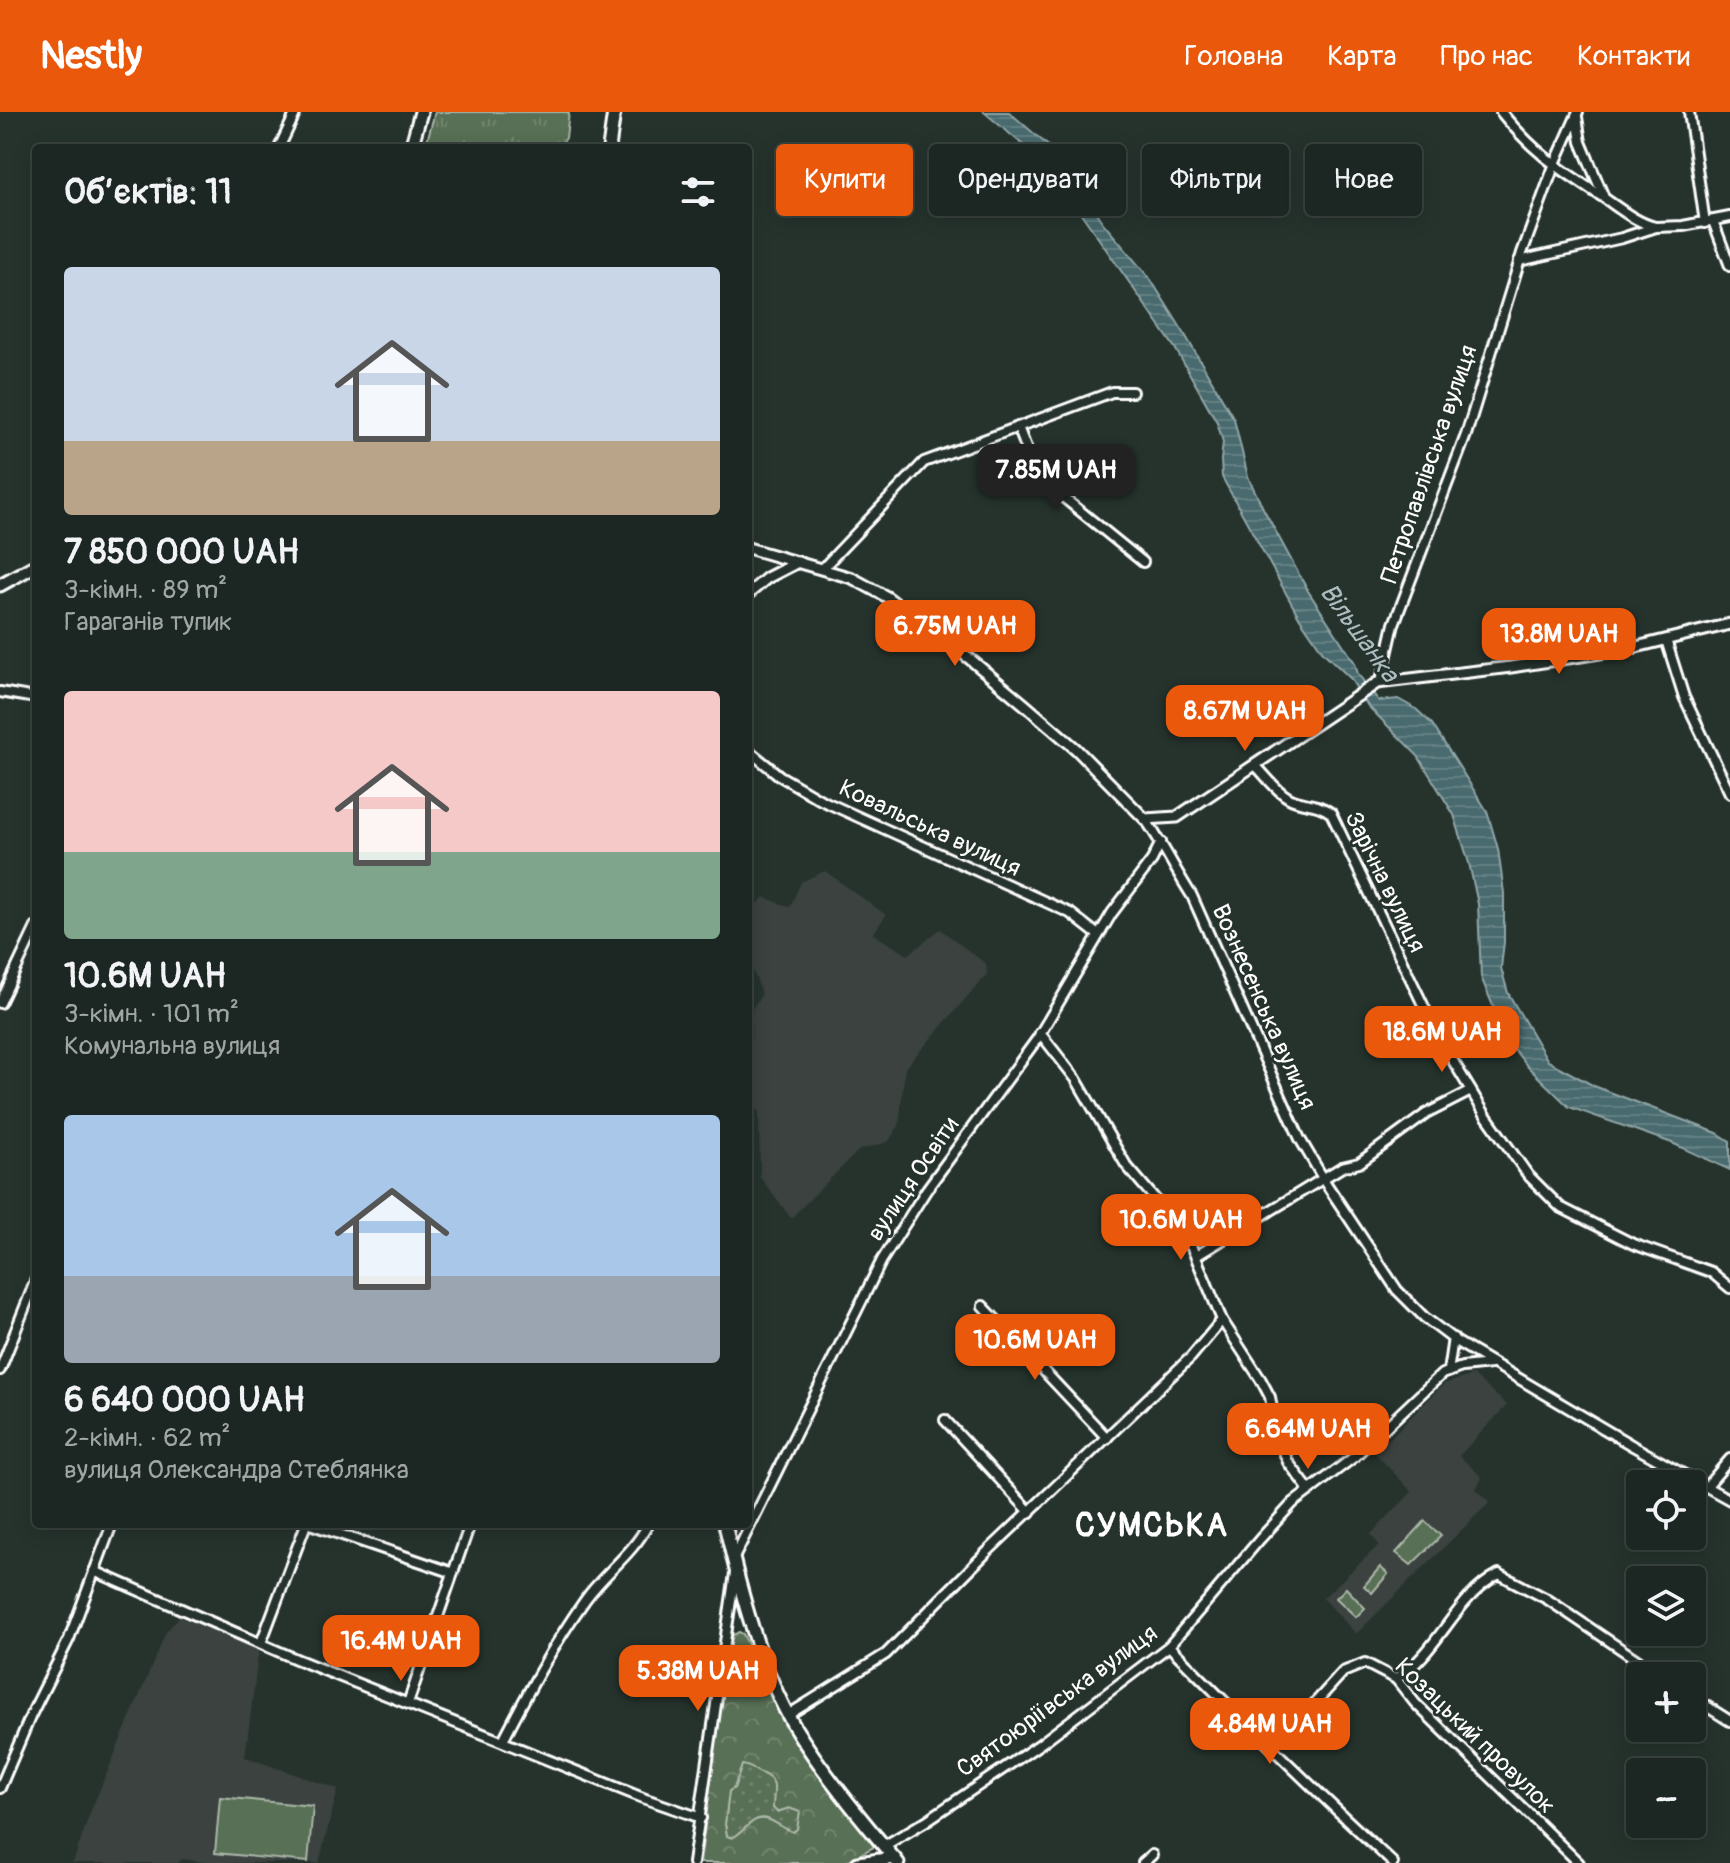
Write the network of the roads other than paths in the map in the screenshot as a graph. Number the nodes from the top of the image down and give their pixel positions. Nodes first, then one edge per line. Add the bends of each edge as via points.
1 (296, 112) edge
2 (421, 112) edge
3 (614, 112) edge
4 (1501, 112) edge
5 (1689, 112) edge
6 (1578, 114) edge
7 (281, 144) edge
8 (412, 144) edge
9 (610, 144) edge
10 (1554, 166) junction
11 (1603, 197) junction
12 (1730, 217) edge
13 (1709, 222) junction
14 (1656, 227) junction
15 (1519, 261) junction
16 (1730, 266) edge
17 (1132, 392) dead end
18 (1018, 427) junction
19 (752, 549) edge
20 (798, 562) junction
21 (1143, 562) dead end
22 (32, 567) edge
23 (822, 569) junction
24 (0, 585) edge
25 (752, 591) edge
26 (1730, 624) edge
27 (1666, 640) junction
28 (1379, 682) junction
29 (0, 692) edge
30 (32, 697) edge
31 (752, 753) edge
32 (1256, 766) junction
33 (1730, 793) edge
34 (1145, 819) junction
35 (1161, 842) junction
36 (32, 935) edge
37 (1098, 935) junction
38 (0, 1003) edge
39 (1040, 1033) junction
40 (1471, 1091) junction
41 (1323, 1178) junction
42 (1196, 1256) junction
43 (1730, 1288) edge
44 (32, 1289) edge
45 (983, 1306) dead end
46 (1222, 1320) junction
47 (1453, 1338) junction
48 (1492, 1363) junction
49 (0, 1370) edge
50 (1448, 1372) junction
51 (945, 1420) dead end
52 (1107, 1438) junction
53 (1730, 1459) edge
54 (1707, 1486) junction
55 (1309, 1490) junction
56 (1730, 1500) edge
57 (1030, 1512) junction
58 (752, 1527) edge
59 (110, 1528) edge
60 (306, 1528) edge
61 (320, 1528) edge
62 (468, 1528) edge
63 (646, 1528) edge
64 (726, 1528) edge
65 (752, 1528) edge
66 (734, 1564) junction
67 (94, 1571) junction
68 (451, 1572) junction
69 (261, 1643) junction
70 (1169, 1646) junction
71 (1640, 1662) edge
72 (1396, 1679) junction
73 (408, 1703) junction
74 (1706, 1706) edge
75 (788, 1715) junction
76 (1730, 1721) edge
77 (503, 1740) junction
78 (1266, 1740) junction
79 (0, 1788) edge
80 (701, 1818) junction
81 (884, 1846) junction
82 (1152, 1855) dead end
83 (896, 1860) edge
84 (693, 1863) edge
85 (858, 1863) edge
86 (1143, 1863) edge
87 (1393, 1863) edge
88 (1579, 1863) edge

1 - 7 street
2 - 8 main road
3 - 9 main road
4 - 10 street
5 - 13 street
6 - 10 street, Петропавлівська вулиця
6 - 11 street, Петропавлівська вулиця via 1581,142
10 - 11 street
10 - 15 street, Петропавлівська вулиця
11 - 14 street
12 - 13 street
13 - 14 street
13 - 16 street
14 - 15 street
15 - 28 street, Петропавлівська вулиця via 1466,435 1394,624
17 - 18 street via 1112,392
18 - 21 street via 1037,476
18 - 23 street via 924,462
19 - 20 street, Вознесенська вулиця
20 - 23 street, Вознесенська вулиця
20 - 25 street
22 - 24 main road
23 - 34 street, Вознесенська вулиця via 887,597 970,659 1076,749
26 - 27 street
27 - 28 street via 1511,667
27 - 33 street via 1684,697
28 - 32 street
29 - 30 street
31 - 37 street, Ковальська вулиця via 821,800 1070,913
32 - 34 street via 1177,817
32 - 40 street, Зарічна вулиця via 1285,796 1331,813 1438,1036
34 - 35 street, Вознесенська вулиця
35 - 37 street, вулиця Освіти
35 - 41 street, Вознесенська вулиця via 1192,896 1300,1139
36 - 38 street
37 - 39 street, вулиця Освіти
39 - 42 street via 1076,1079 1126,1165
39 - 58 street, вулиця Освіти via 882,1260
40 - 41 street via 1426,1114 1359,1163
40 - 43 street, Зарічна вулиця via 1528,1175 1560,1207 1633,1244 1711,1272
41 - 42 street
41 - 47 street, Вознесенська вулиця via 1397,1290
42 - 46 street
44 - 49 street
45 - 52 street
46 - 52 street
46 - 55 street via 1270,1397 1288,1462
47 - 48 street, Вознесенська вулиця
47 - 50 street
48 - 50 street, Святоюріївська вулиця
48 - 54 street, Вознесенська вулиця
50 - 55 street, Святоюріївська вулиця
51 - 57 street
52 - 57 street
53 - 54 street
54 - 56 street, Вознесенська вулиця
55 - 70 street, Святоюріївська вулиця
57 - 75 street via 886,1654
59 - 67 street
60 - 69 street
61 - 68 street
62 - 68 street
63 - 77 street via 587,1597 542,1665
64 - 66 main road
65 - 66 street, вулиця Освіти
66 - 75 main road via 767,1669
66 - 80 street, вулиця Освіти
67 - 69 street
67 - 79 street via 69,1639
68 - 73 street
69 - 73 street
70 - 78 street
70 - 81 street, Святоюріївська вулиця via 1040,1744
71 - 72 street via 1547,1599 1499,1574
72 - 78 street, Козацький провулок via 1365,1663 1343,1672 1287,1734
72 - 88 street, Козацький провулок
73 - 77 street
74 - 76 street
75 - 81 main road
77 - 80 street
78 - 87 street
80 - 84 street, вулиця Освіти
81 - 83 main road
82 - 86 street
83 - 85 main road

